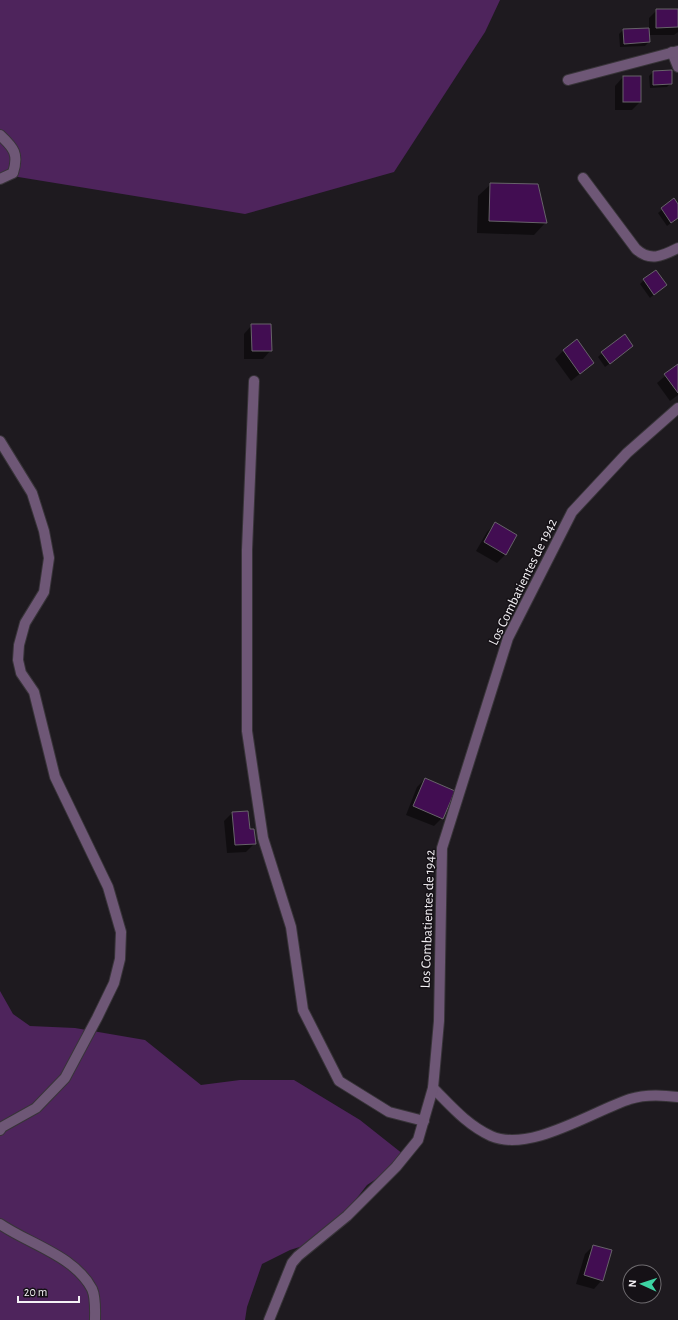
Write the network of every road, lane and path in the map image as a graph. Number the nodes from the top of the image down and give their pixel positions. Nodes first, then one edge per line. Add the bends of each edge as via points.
1 (675, 52) edge
2 (678, 68) edge
3 (568, 80) dead end
4 (0, 136) edge
5 (583, 178) dead end
6 (0, 179) edge
7 (678, 248) edge
8 (254, 381) dead end
9 (678, 408) edge
10 (0, 440) edge
11 (433, 1088) junction
12 (678, 1097) edge
13 (424, 1121) junction
14 (0, 1130) edge
15 (0, 1224) edge
16 (95, 1320) edge
17 (269, 1320) edge

1 - 2 street
1 - 3 street
4 - 6 street via 12,147 16,162 13,173
5 - 7 street via 644,256 655,257
8 - 13 street via 247,550 247,731 263,838 291,927 303,1010 339,1081 389,1112
9 - 11 street, Los Combatientes de 1942 via 628,453 572,512 508,638 442,848 439,1021
10 - 14 street via 32,493 49,558 44,592 25,623 18,660 34,692 55,777 108,888 121,932 120,959 114,983 65,1078 36,1108 2,1126
11 - 12 street via 468,1122 492,1136 518,1140 555,1130 630,1099 661,1095
11 - 13 street, Los Combatientes de 1942
13 - 17 street, Los Combatientes de 1942 via 418,1140 396,1167 347,1216 295,1259
15 - 16 street via 46,1248 82,1275 93,1290

